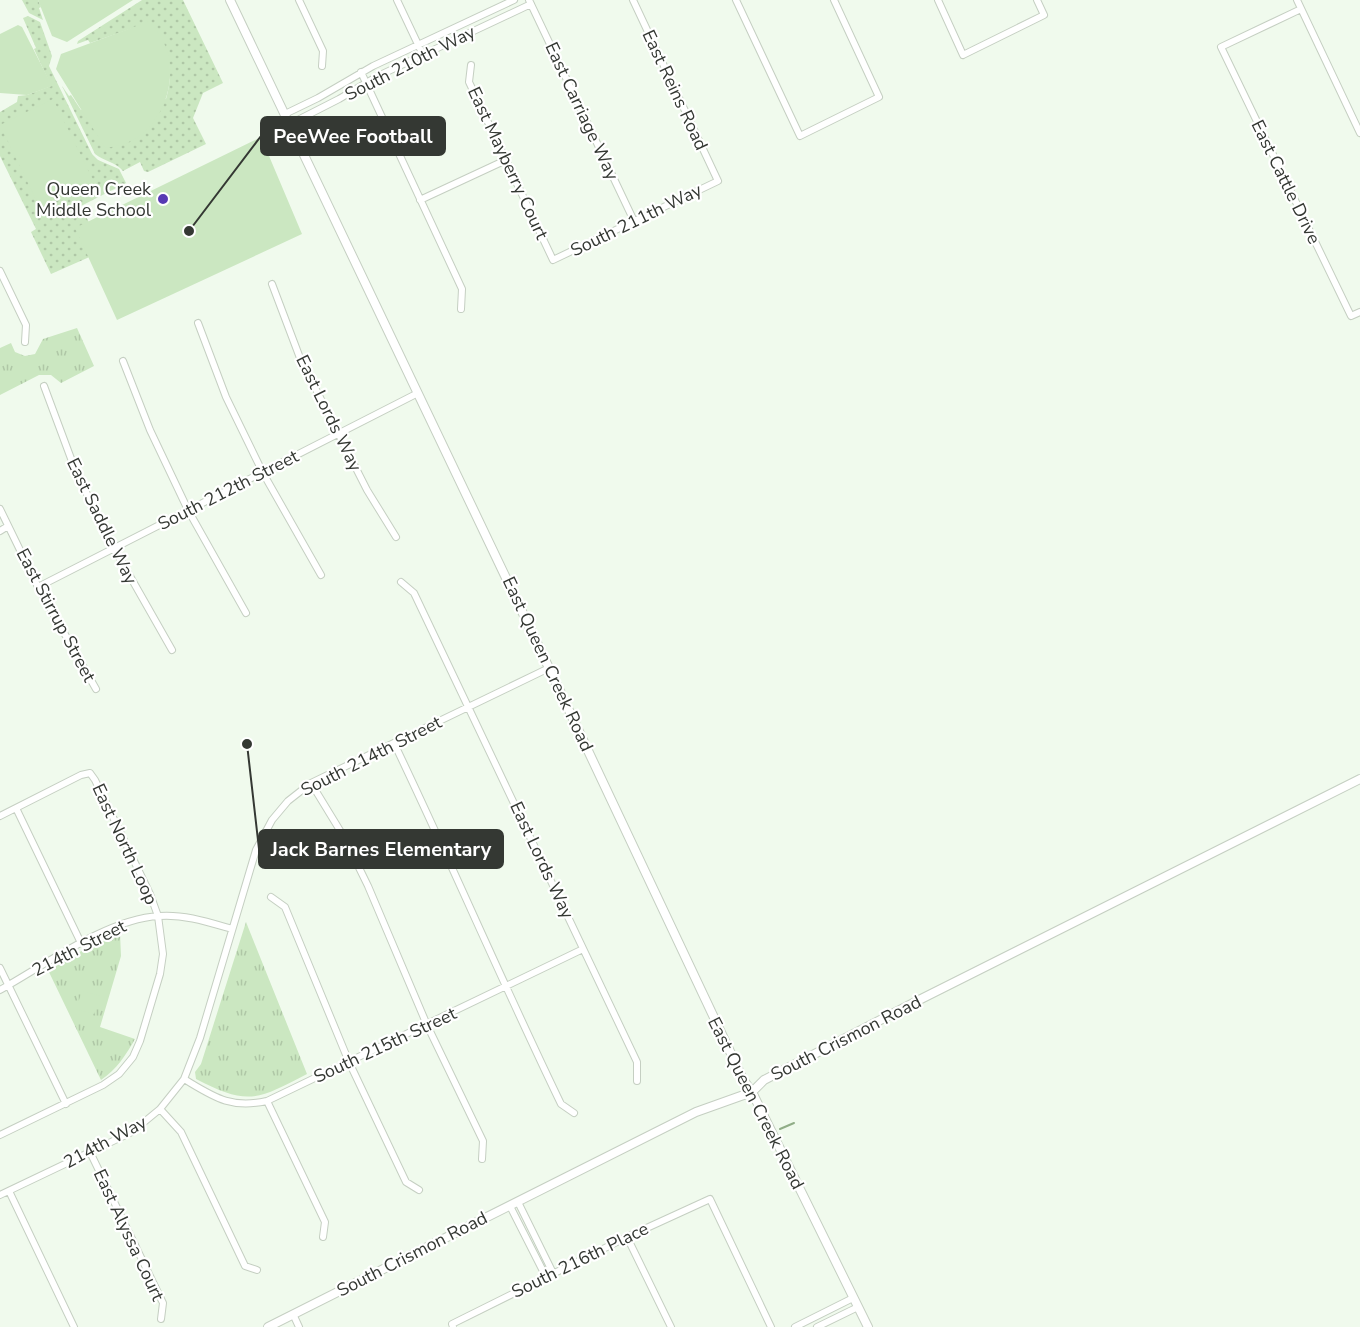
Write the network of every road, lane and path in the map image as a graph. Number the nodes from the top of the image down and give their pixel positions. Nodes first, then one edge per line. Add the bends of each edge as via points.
1 (230, 0) edge
2 (298, 0) edge
3 (397, 0) edge
4 (514, 0) edge
5 (633, 0) edge
6 (736, 0) edge
7 (834, 0) edge
8 (938, 0) edge
9 (1037, 0) edge
10 (1297, 0) edge
11 (530, 2) edge
12 (1301, 9) junction
13 (418, 45) junction
14 (423, 55) junction
15 (471, 65) dead end
16 (322, 66) dead end
17 (361, 72) junction
18 (365, 82) junction
19 (285, 114) junction
20 (290, 124) junction
21 (1360, 133) edge
22 (506, 160) junction
23 (718, 181) joint
24 (420, 200) junction
25 (634, 221) junction
26 (553, 260) joint
27 (0, 271) edge
28 (272, 285) dead end
29 (461, 309) dead end
30 (1360, 312) edge
31 (198, 323) dead end
32 (25, 342) dead end
33 (123, 361) dead end
34 (44, 386) dead end
35 (418, 393) junction
36 (338, 434) junction
37 (263, 473) junction
38 (0, 509) edge
39 (188, 510) junction
40 (8, 526) junction
41 (0, 531) edge
42 (396, 537) dead end
43 (114, 548) junction
44 (321, 575) dead end
45 (401, 582) dead end
46 (38, 587) junction
47 (246, 613) dead end
48 (172, 651) dead end
49 (549, 668) junction
50 (96, 689) dead end
51 (469, 706) junction
52 (393, 743) junction
53 (1360, 779) edge
54 (311, 783) junction
55 (16, 808) junction
56 (0, 816) edge
57 (271, 897) dead end
58 (158, 916) junction
59 (232, 929) junction
60 (81, 943) junction
61 (583, 949) junction
62 (0, 968) edge
63 (8, 986) junction
64 (505, 987) junction
65 (0, 990) edge
66 (427, 1025) junction
67 (349, 1062) junction
68 (184, 1079) junction
69 (637, 1081) dead end
70 (752, 1092) junction
71 (267, 1101) junction
72 (66, 1104) junction
73 (160, 1110) junction
74 (574, 1113) dead end
75 (0, 1136) edge
76 (90, 1152) junction
77 (482, 1159) dead end
78 (419, 1190) dead end
79 (9, 1191) junction
80 (0, 1195) edge
81 (514, 1204) junction
82 (323, 1237) dead end
83 (627, 1237) junction
84 (257, 1270) dead end
85 (553, 1273) junction
86 (546, 1277) junction
87 (853, 1298) junction
88 (858, 1307) junction
89 (293, 1314) junction
90 (161, 1319) dead end
91 (453, 1325) edge
92 (74, 1327) edge
93 (268, 1327) edge
94 (299, 1327) edge
95 (671, 1327) edge
96 (771, 1327) edge
97 (795, 1327) edge
98 (817, 1327) edge
99 (868, 1327) edge

1 - 19 main road, East Queen Creek Road
2 - 16 street via 323,51
3 - 13 street
4 - 13 street, South 210th Way
5 - 23 street, East Reins Road
6 - 7 street via 800,136 879,97
8 - 9 street via 963,55 1044,15
10 - 12 street
11 - 14 street, South 210th Way
11 - 25 street, East Carriage Way
12 - 21 street
12 - 30 street, East Cattle Drive via 1221,47 1351,316
13 - 14 street
13 - 17 street, South 210th Way
14 - 18 street, South 210th Way
15 - 22 street, East Mayberry Court via 469,82
17 - 18 street
17 - 19 street, South 210th Way
18 - 20 street, South 210th Way
18 - 24 street
19 - 20 main road, East Queen Creek Road
20 - 35 main road, East Queen Creek Road
22 - 24 street
22 - 26 street, East Mayberry Court
23 - 25 street, South 211th Way
24 - 29 street via 462,289
25 - 26 street, South 211th Way
27 - 32 street via 26,325
28 - 36 street, East Lords Way via 300,358
31 - 37 street via 226,397
33 - 39 street
34 - 43 street, East Saddle Way via 76,472
35 - 36 street, South 212th Street
35 - 49 main road, East Queen Creek Road
36 - 37 street, South 212th Street
36 - 42 street, East Lords Way
37 - 39 street, South 212th Street
37 - 44 street
38 - 40 street, East Stirrup Street
39 - 43 street, South 212th Street
39 - 47 street
40 - 41 street
40 - 46 street, East Stirrup Street
43 - 46 street, South 212th Street
43 - 48 street, East Saddle Way
45 - 51 street, East Lords Way via 414,592
46 - 50 street, East Stirrup Street
49 - 51 street, South 214th Street
49 - 70 main road, East Queen Creek Road
51 - 52 street, South 214th Street
51 - 61 street, East Lords Way
52 - 54 street, South 214th Street
52 - 64 street
53 - 70 main road, South Crismon Road via 923,998 764,1080
54 - 59 street, South 214th Street via 272,820 256,850
54 - 66 street via 368,886
55 - 56 street
55 - 58 street, East North Loop via 90,773
55 - 60 street
57 - 67 street via 285,907
58 - 59 street, 214th Street via 181,916
58 - 60 street, 214th Street via 120,925
58 - 72 street, East North Loop via 163,954 160,974 133,1058 103,1085
59 - 68 street, 214th Way
60 - 63 street, 214th Street
61 - 64 street, South 215th Street
61 - 69 street, East Lords Way via 637,1062
62 - 63 street
63 - 65 street, 214th Street
63 - 72 street
64 - 66 street, South 215th Street
64 - 74 street via 561,1104
66 - 67 street, South 215th Street
66 - 77 street via 483,1141
67 - 71 street, South 215th Street
67 - 78 street via 406,1182
68 - 71 street, South 215th Street via 232,1103
68 - 73 street, 214th Way
70 - 81 main road, South Crismon Road via 696,1112
70 - 87 main road, East Queen Creek Road
71 - 82 street via 325,1222
72 - 75 street, East North Loop
73 - 76 street, 214th Way via 132,1132
73 - 84 street via 181,1132 245,1266
76 - 79 street, 214th Way
76 - 90 street, East Alyssa Court via 163,1303
79 - 80 street, 214th Way
79 - 92 street
81 - 85 street
81 - 86 street
81 - 89 main road, South Crismon Road
83 - 85 street, South 216th Place
83 - 95 street
83 - 96 street, South 216th Place via 710,1198
85 - 86 street, South 216th Place
86 - 91 street, South 216th Place
87 - 88 main road, East Queen Creek Road
87 - 97 street
88 - 98 street
88 - 99 main road, East Queen Creek Road
89 - 93 main road, South Crismon Road
89 - 94 street

